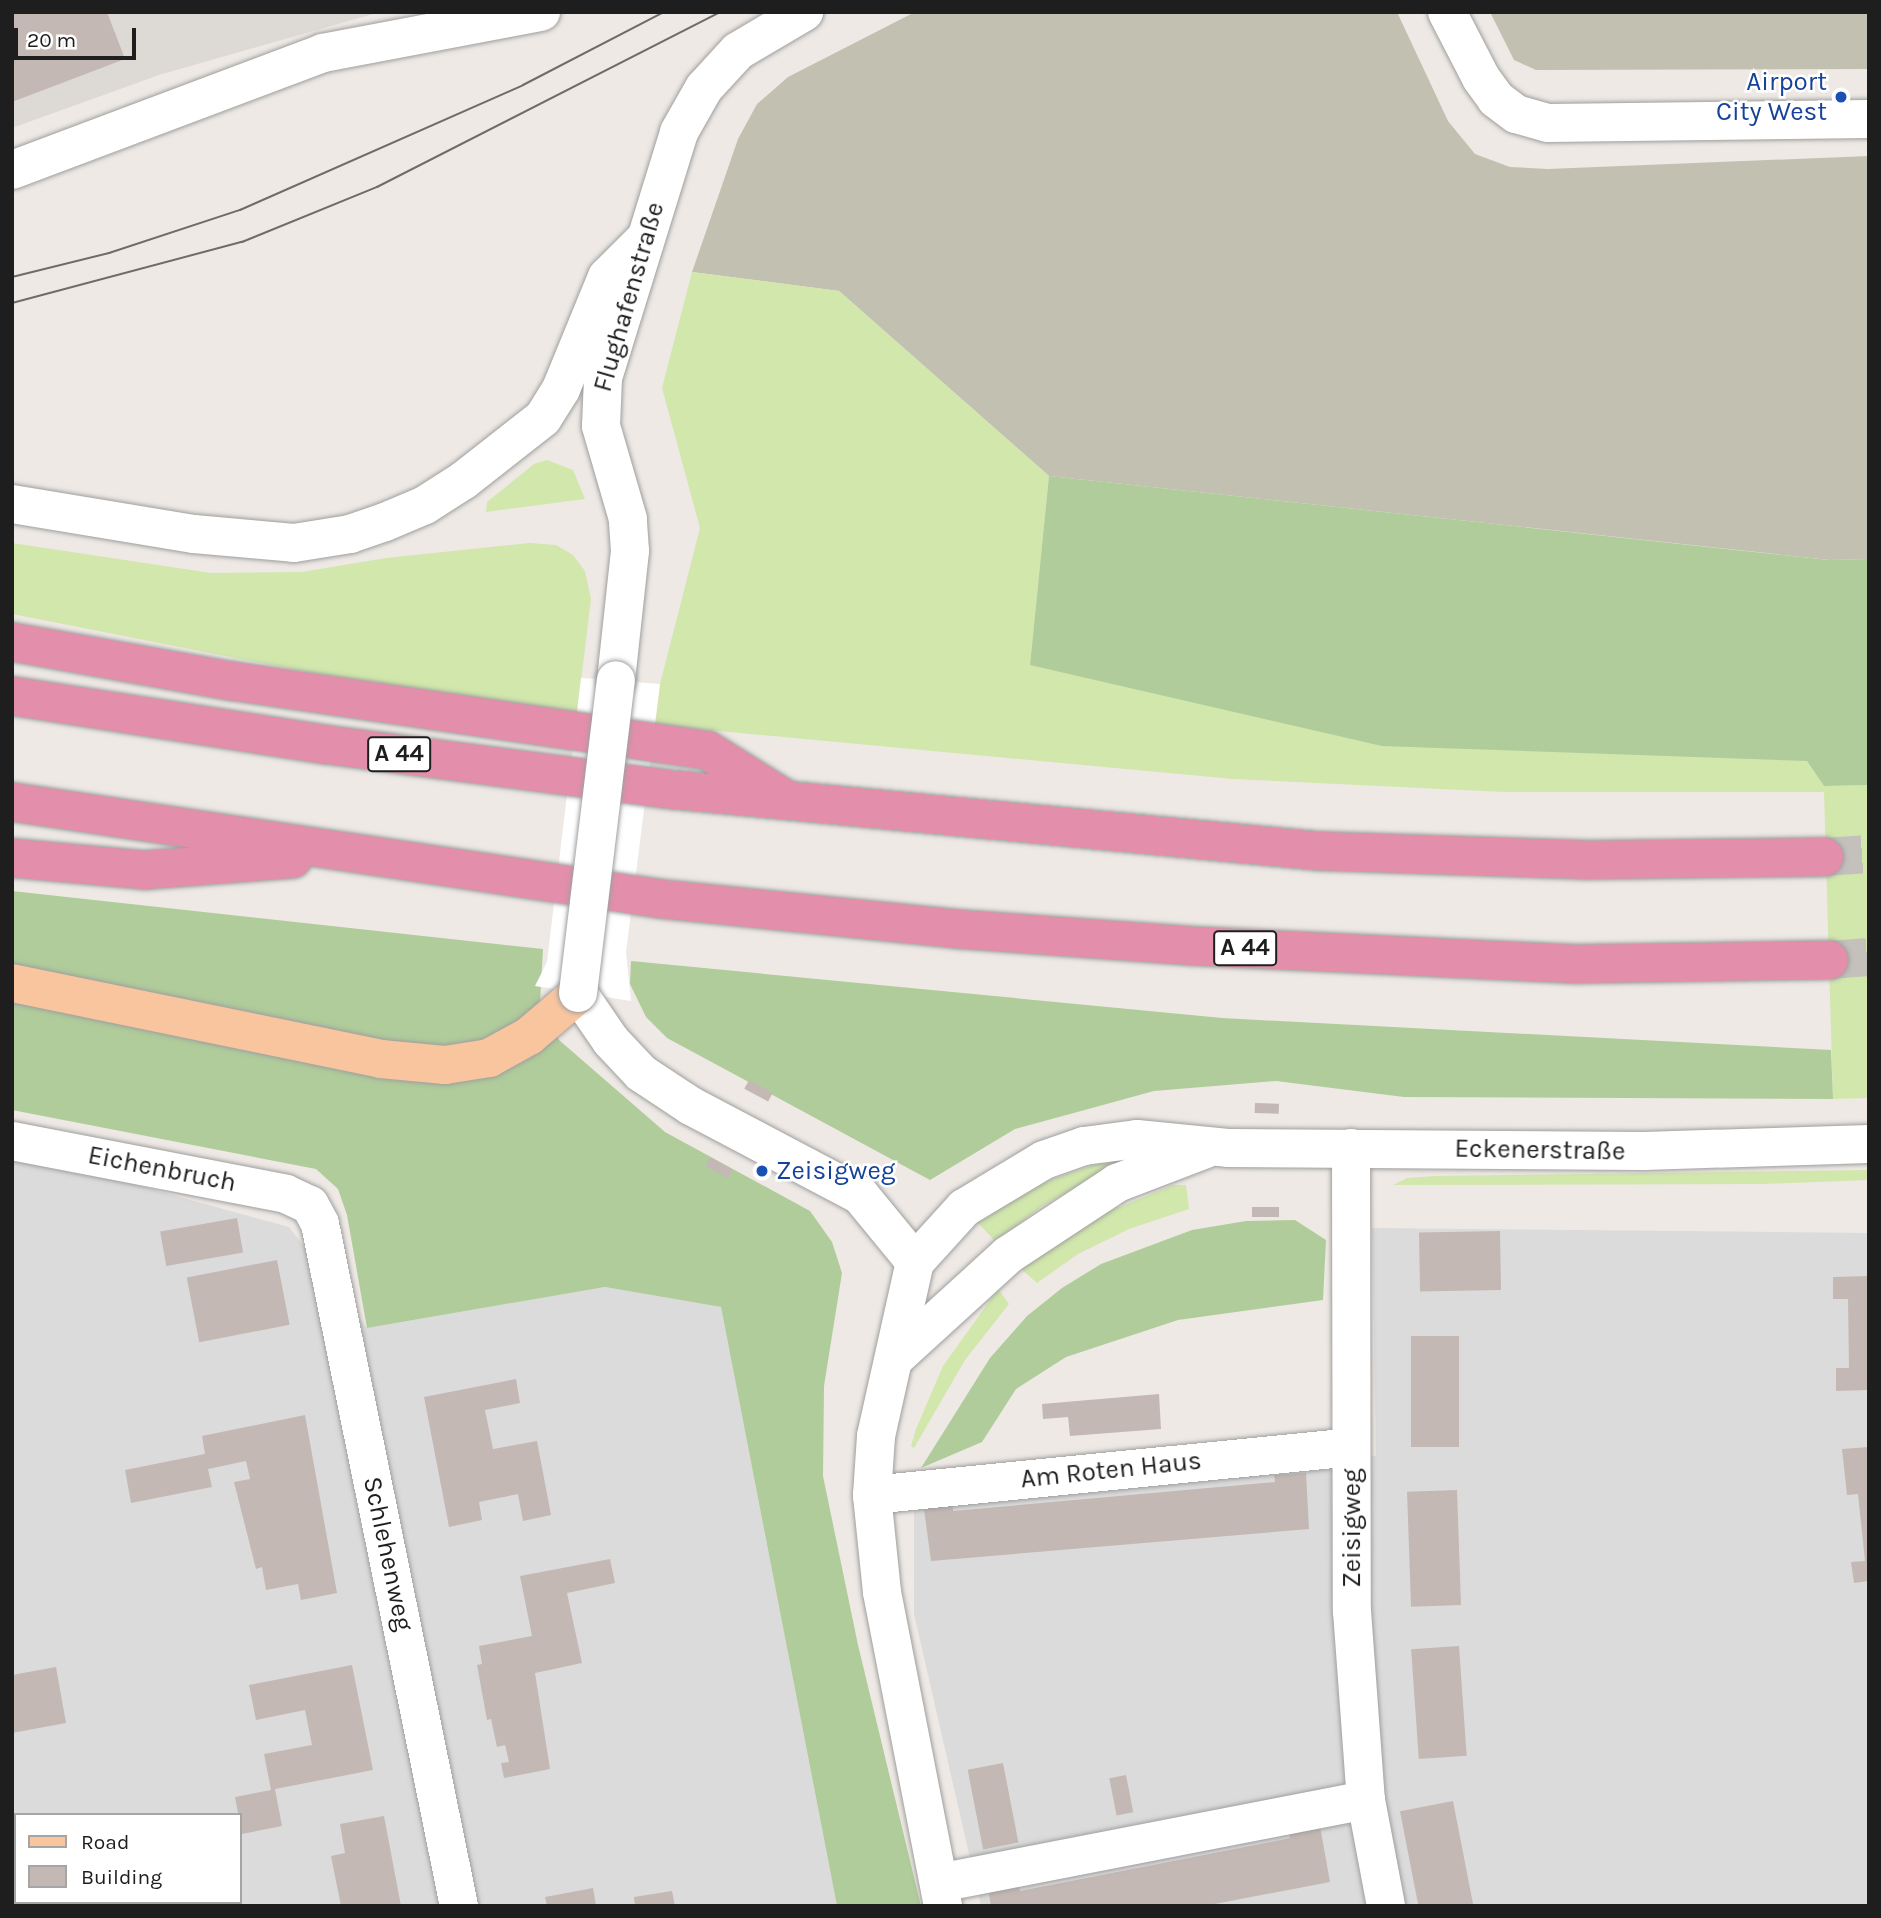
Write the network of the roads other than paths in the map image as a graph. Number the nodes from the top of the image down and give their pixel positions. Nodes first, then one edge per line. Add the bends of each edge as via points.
1 (541, 12) edge
2 (804, 12) edge
3 (1447, 12) edge
4 (1869, 119) edge
5 (12, 170) edge
6 (643, 241) junction
7 (543, 418) junction
8 (607, 447) junction
9 (12, 504) edge
10 (12, 642) edge
11 (12, 696) edge
12 (787, 800) junction
13 (12, 802) edge
14 (363, 854) junction
15 (1824, 857) tunnel mouth
16 (12, 858) edge
17 (1829, 960) tunnel mouth
18 (12, 983) edge
19 (577, 994) junction
20 (12, 1141) edge
21 (1869, 1144) edge
22 (1211, 1147) junction
23 (1351, 1148) junction
24 (310, 1205) joint
25 (915, 1262) junction
26 (894, 1359) junction
27 (1351, 1447) junction
28 (872, 1495) junction
29 (1366, 1800) junction
30 (941, 1894) edge
31 (459, 1906) edge
32 (1386, 1906) edge

1 - 5 street via 323,53
2 - 6 street, Flughafenstraße via 738,51 704,88 679,132
3 - 4 street via 1480,78 1496,99 1516,114 1548,123
6 - 7 street via 607,277 561,389
6 - 8 street, Flughafenstraße via 603,378 599,402
7 - 8 street via 573,422
7 - 9 street via 503,452 425,505 350,534 294,543 249,540
8 - 19 street, Flughafenstraße, bridge via 628,519 630,551
10 - 12 highway via 232,681 707,750
11 - 12 highway, A 44 via 342,747
12 - 15 highway, A 44 via 1318,851 1584,860
13 - 14 highway, A 44
14 - 16 highway via 145,870
14 - 17 highway, A 44 via 662,899 1165,944 1576,964
18 - 19 main road via 381,1059 445,1065 489,1058 530,1036
19 - 25 street via 640,1073 684,1102 860,1195
20 - 24 street, Eichenbruch via 285,1194
21 - 23 street, Eckenerstraße via 1644,1151
22 - 23 street, Eckenerstraße
22 - 25 street, Eckenerstraße via 1137,1139 1084,1146 1044,1160 964,1208
22 - 26 street, Eckenerstraße via 1117,1183 1009,1255
23 - 27 street, Zeisigweg
24 - 31 street, Schlehenweg via 320,1224
25 - 26 street
26 - 28 street via 876,1436
27 - 28 street, Am Roten Haus
27 - 29 street, Zeisigweg via 1352,1611
28 - 30 street via 882,1592
29 - 30 street
29 - 32 street, Zeisigweg

